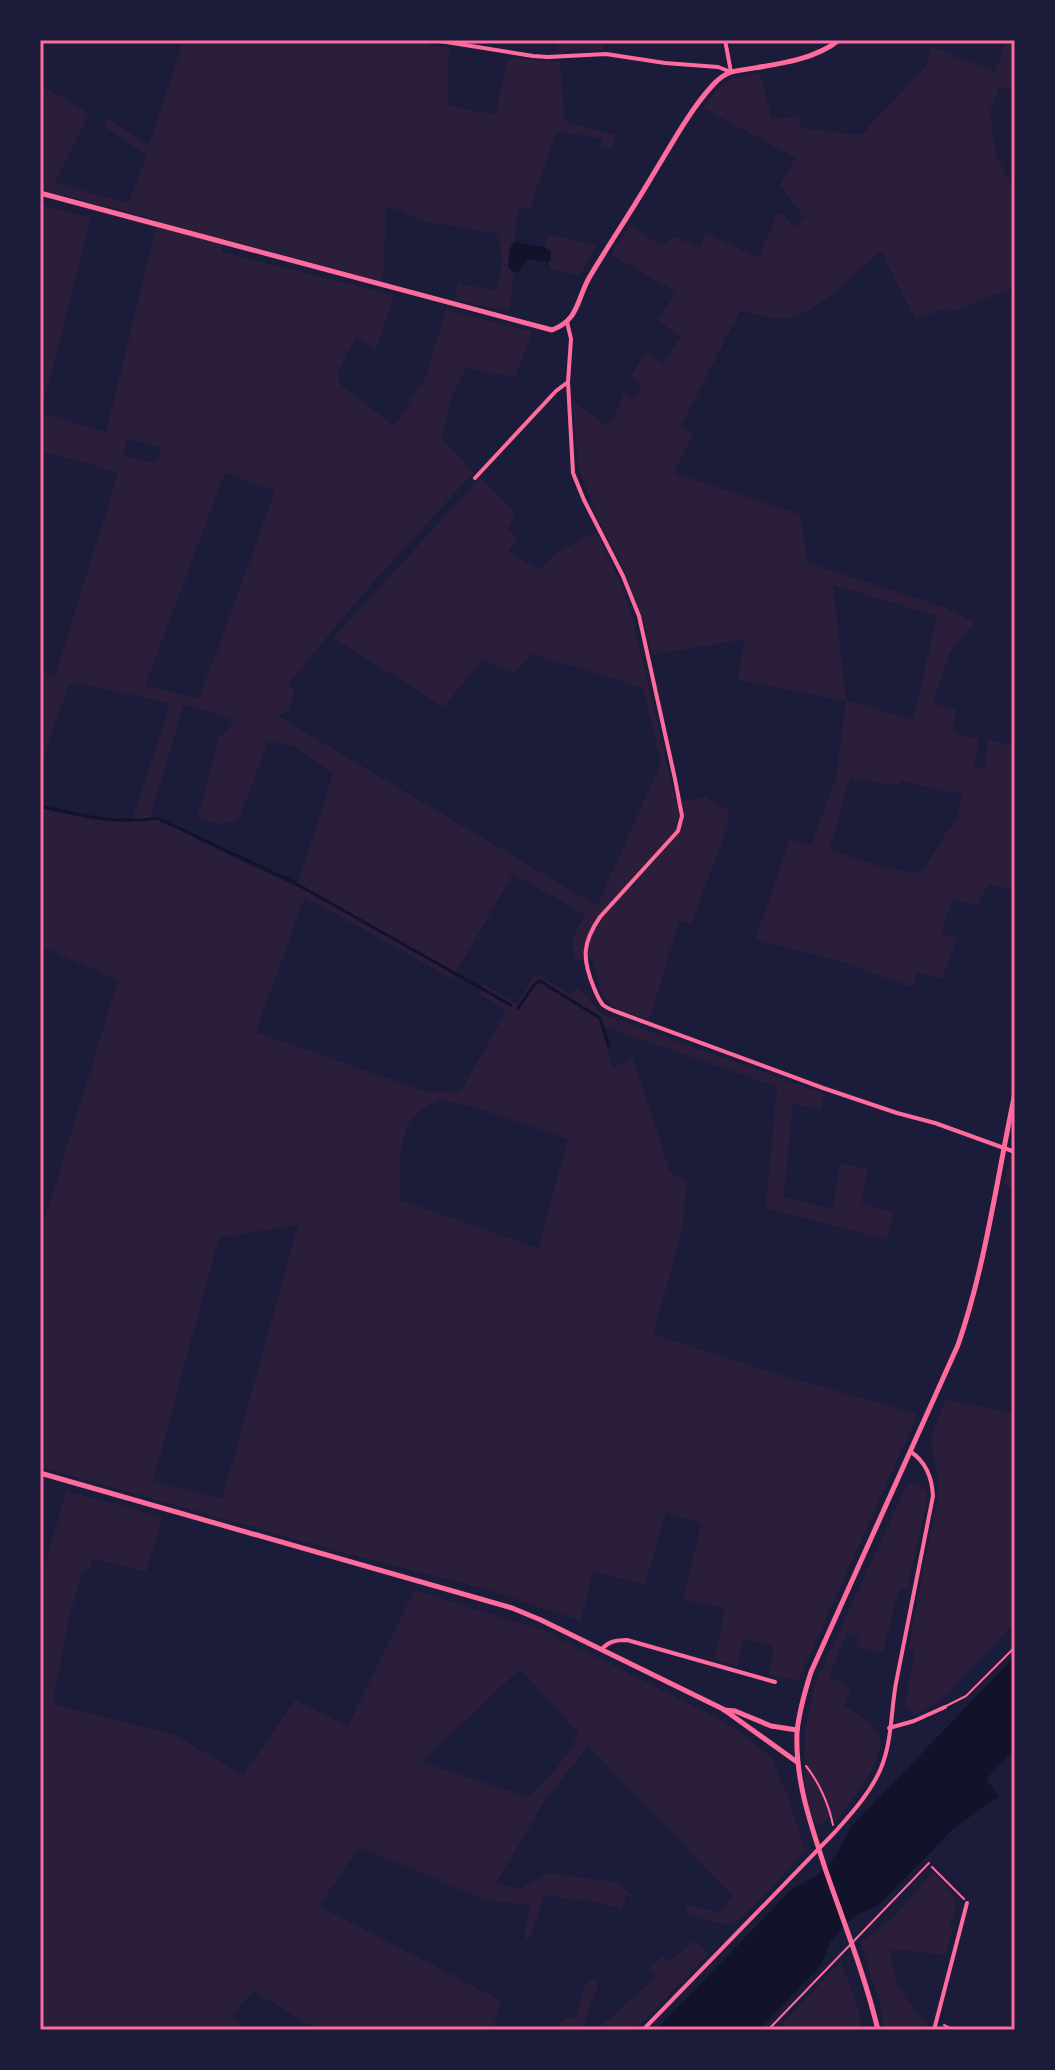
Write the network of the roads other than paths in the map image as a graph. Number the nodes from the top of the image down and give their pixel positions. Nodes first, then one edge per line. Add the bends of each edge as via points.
1 (434, 40) edge
2 (725, 40) edge
3 (839, 40) edge
4 (731, 72) junction
5 (40, 193) edge
6 (567, 322) junction
7 (568, 382) junction
8 (475, 478) dead end
9 (1015, 1093) edge
10 (1004, 1148) junction
11 (1015, 1152) edge
12 (911, 1452) junction
13 (40, 1473) edge
14 (1015, 1647) edge
15 (602, 1649) junction
16 (775, 1682) dead end
17 (945, 1707) joint
18 (723, 1709) junction
19 (889, 1728) junction
20 (797, 1730) junction
21 (798, 1763) junction
22 (929, 1863) road end
23 (967, 1903) road end
24 (643, 2030) edge
25 (768, 2030) edge
26 (878, 2030) edge
27 (934, 2030) edge

1 - 4 street via 533,56 606,54
2 - 4 street
3 - 4 street via 811,55
4 - 6 street via 709,88 674,140
5 - 6 street via 547,329
6 - 7 street
7 - 8 street
7 - 10 street via 573,473 639,616 682,816 678,831 589,934 585,956 597,996 620,1013
9 - 10 street
10 - 11 street
10 - 12 street via 969,1312
12 - 19 street via 927,1469 933,1496
12 - 20 street via 811,1672
13 - 15 street via 476,1597
14 - 17 lane via 966,1696
15 - 16 street via 627,1640
15 - 18 street
17 - 19 street
18 - 20 street
18 - 21 street
19 - 24 street via 881,1768 855,1809
20 - 21 street
21 - 26 street via 809,1820
22 - 25 lane
23 - 27 street

